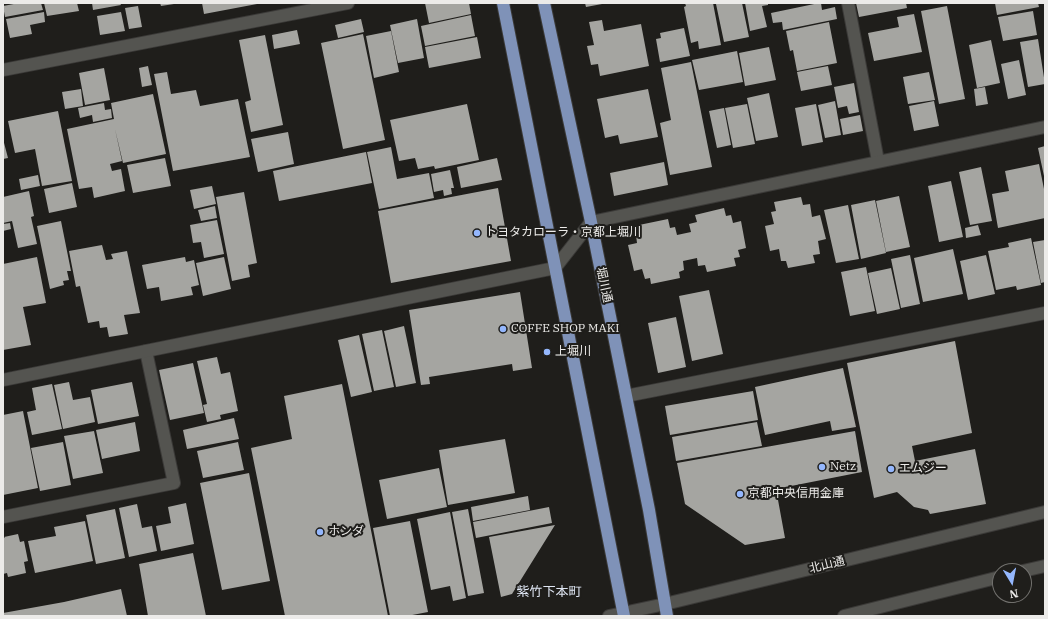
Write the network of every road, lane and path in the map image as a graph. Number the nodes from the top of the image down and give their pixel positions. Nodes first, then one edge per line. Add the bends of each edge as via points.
1 (348, 3) edge
2 (502, 3) edge
3 (544, 3) edge
4 (848, 3) edge
5 (3, 70) edge
6 (1045, 127) edge
7 (878, 161) junction
8 (591, 222) junction
9 (555, 268) junction
10 (1045, 313) edge
11 (146, 351) junction
12 (3, 380) edge
13 (626, 396) junction
14 (1045, 512) edge
15 (3, 517) edge
16 (1045, 566) edge
17 (1032, 569) edge
18 (992, 579) edge
19 (665, 604) junction
20 (624, 614) edge
21 (609, 616) edge
22 (667, 616) edge
23 (844, 616) edge

1 - 5 street
2 - 9 main road
3 - 8 main road, 堀川通
4 - 7 street
6 - 7 street
7 - 8 street
8 - 9 street
8 - 13 main road, 堀川通
9 - 11 street
9 - 20 main road
10 - 13 street
11 - 12 street
11 - 15 street via 174,483
13 - 19 main road, 堀川通
14 - 19 street, 北山通
16 - 17 street
18 - 23 street
19 - 20 street, 北山通
19 - 22 main road, 堀川通
20 - 21 street, 北山通

